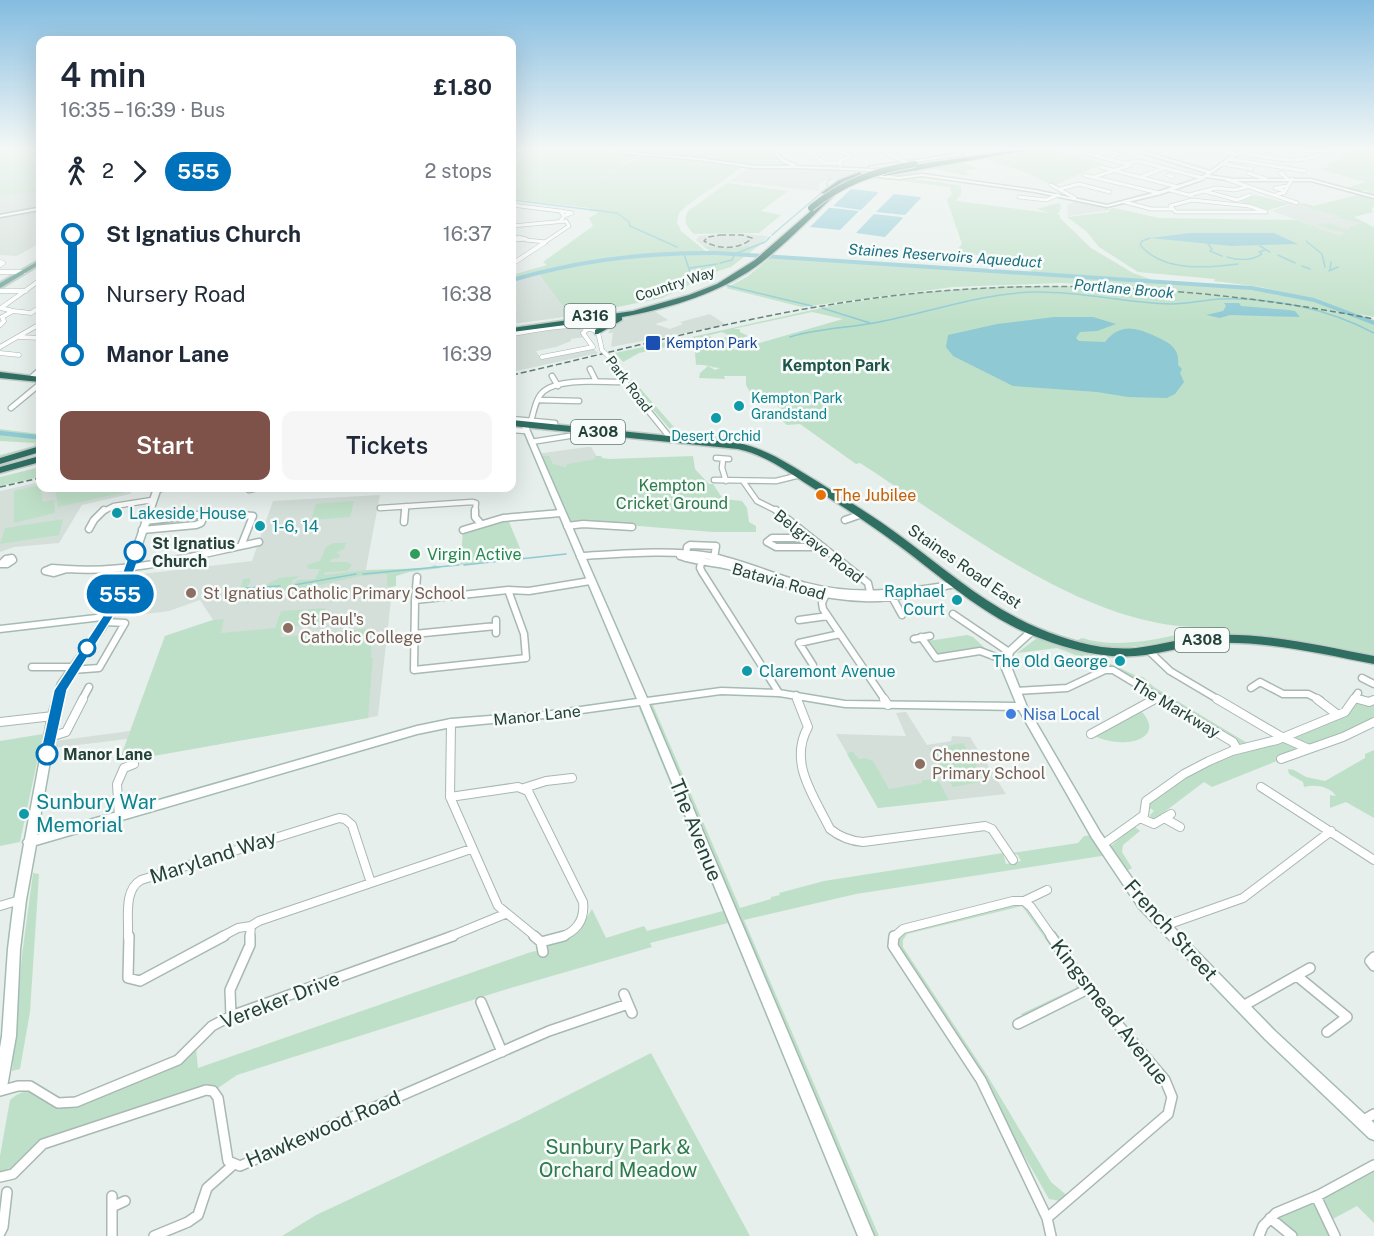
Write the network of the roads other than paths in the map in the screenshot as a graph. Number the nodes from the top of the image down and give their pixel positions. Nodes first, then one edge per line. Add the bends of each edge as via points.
1 (533, 208) edge
2 (811, 208) edge
3 (811, 208) edge
4 (817, 208) edge
5 (821, 208) edge
6 (1146, 208) edge
7 (1252, 208) edge
8 (1172, 209) joint
9 (36, 210) edge
10 (560, 211) junction
11 (805, 213) junction
12 (0, 216) edge
13 (563, 219) junction
14 (516, 225) edge
15 (794, 228) junction
16 (526, 240) dead end
17 (546, 242) junction
18 (754, 260) junction
19 (516, 261) edge
20 (36, 264) edge
21 (0, 272) edge
22 (24, 272) junction
23 (36, 283) edge
24 (2, 284) edge
25 (0, 291) edge
26 (27, 291) junction
27 (36, 310) edge
28 (643, 310) junction
29 (13, 311) junction
30 (0, 326) edge
31 (36, 326) edge
32 (516, 328) edge
33 (516, 329) edge
34 (516, 329) edge
35 (593, 330) junction
36 (19, 337) junction
37 (36, 338) edge
38 (0, 348) edge
39 (0, 353) edge
40 (19, 355) dead end
41 (542, 357) dead end
42 (590, 368) dead end
43 (0, 374) edge
44 (552, 376) dead end
45 (36, 377) edge
46 (36, 380) edge
47 (596, 381) junction
48 (625, 382) junction
49 (558, 386) junction
50 (539, 400) junction
51 (579, 401) dead end
52 (11, 408) dead end
53 (516, 422) edge
54 (527, 425) junction
55 (516, 429) edge
56 (569, 436) dead end
57 (672, 440) junction
58 (531, 442) junction
59 (36, 450) edge
60 (36, 458) edge
61 (716, 458) dead end
62 (0, 461) edge
63 (36, 466) edge
64 (0, 468) edge
65 (0, 475) edge
66 (800, 475) junction
67 (714, 480) dead end
68 (726, 480) junction
69 (743, 481) junction
70 (155, 492) edge
71 (152, 500) junction
72 (406, 506) junction
73 (380, 508) dead end
74 (561, 513) junction
75 (263, 514) dead end
76 (862, 514) junction
77 (242, 515) dead end
78 (253, 516) junction
79 (845, 520) dead end
80 (145, 521) junction
81 (405, 522) dead end
82 (480, 524) junction
83 (196, 525) junction
84 (567, 526) junction
85 (632, 527) dead end
86 (89, 529) dead end
87 (142, 530) junction
88 (463, 530) dead end
89 (193, 533) dead end
90 (812, 538) junction
91 (259, 543) dead end
92 (241, 546) junction
93 (823, 547) junction
94 (580, 556) junction
95 (686, 557) junction
96 (703, 559) junction
97 (712, 559) junction
98 (131, 568) junction
99 (68, 569) dead end
100 (417, 577) dead end
101 (590, 581) junction
102 (956, 584) junction
103 (508, 590) junction
104 (826, 593) junction
105 (891, 595) junction
106 (872, 597) junction
107 (416, 600) junction
108 (953, 614) dead end
109 (902, 615) dead end
110 (828, 616) junction
111 (107, 619) junction
112 (799, 620) dead end
113 (496, 626) dead end
114 (0, 629) edge
115 (1032, 631) junction
116 (414, 634) junction
117 (840, 634) junction
118 (930, 636) dead end
119 (1148, 650) junction
120 (1006, 656) junction
121 (1374, 660) edge
122 (813, 665) dead end
123 (32, 667) dead end
124 (73, 669) junction
125 (1362, 678) dead end
126 (1374, 684) edge
127 (89, 687) dead end
128 (1251, 688) dead end
129 (1015, 691) junction
130 (779, 693) junction
131 (796, 695) junction
132 (1156, 698) junction
133 (1374, 700) edge
134 (643, 701) junction
135 (888, 705) junction
136 (1022, 707) junction
137 (1338, 715) junction
138 (53, 716) junction
139 (0, 722) edge
140 (451, 723) junction
141 (1371, 723) edge
142 (1091, 734) dead end
143 (50, 737) junction
144 (1282, 737) junction
145 (1309, 749) junction
146 (1232, 751) junction
147 (1281, 759) dead end
148 (134, 764) dead end
149 (572, 778) dead end
150 (1261, 787) dead end
151 (524, 788) junction
152 (450, 797) junction
153 (119, 818) junction
154 (1140, 818) junction
155 (1180, 827) dead end
156 (1331, 831) junction
157 (29, 842) junction
158 (1102, 845) junction
159 (471, 849) junction
160 (1013, 860) dead end
161 (1374, 860) edge
162 (371, 883) junction
163 (1047, 890) dead end
164 (20, 900) junction
165 (1024, 902) junction
166 (0, 906) edge
167 (505, 914) junction
168 (251, 926) junction
169 (1163, 926) junction
170 (541, 942) junction
171 (543, 952) dead end
172 (1374, 957) edge
173 (1374, 966) edge
174 (1310, 968) dead end
175 (1297, 976) junction
176 (1088, 989) junction
177 (481, 1002) dead end
178 (628, 1004) dead end
179 (1241, 1007) junction
180 (5, 1010) edge
181 (231, 1016) junction
182 (1018, 1024) dead end
183 (1327, 1032) dead end
184 (502, 1052) junction
185 (0, 1089) edge
186 (1368, 1117) edge
187 (1374, 1133) edge
188 (233, 1165) junction
189 (1374, 1165) edge
190 (0, 1177) edge
191 (7, 1192) dead end
192 (1316, 1196) junction
193 (125, 1201) dead end
194 (1047, 1218) junction
195 (1270, 1218) junction
196 (0, 1233) edge
197 (112, 1236) edge
198 (154, 1236) edge
199 (866, 1236) edge
200 (1052, 1236) edge
201 (1259, 1236) edge
202 (1292, 1236) edge
203 (1335, 1236) edge

1 - 10 street
2 - 11 highway, Country Way / A316, bridge
3 - 11 highway, bridge
4 - 15 highway, A316, bridge
5 - 15 highway
6 - 8 street
7 - 8 street via 1266,212 1181,213
9 - 12 street
10 - 13 street
10 - 13 street via 572,213
11 - 18 highway, Country Way / A316
13 - 14 street
13 - 17 street via 569,226
15 - 18 highway, Country Way / A316
16 - 17 street
17 - 19 street
18 - 28 highway, Country Way / A316 via 736,276 708,289
18 - 32 highway, Country Way / A316 via 715,281 668,299
20 - 22 main road
21 - 22 street
22 - 24 main road
23 - 26 street
25 - 26 street
26 - 29 street via 1,309
27 - 29 street via 31,313
28 - 33 highway, Country Way / A316
28 - 35 highway
29 - 30 street via 2,316
31 - 36 street
34 - 35 street via 573,326
35 - 41 street, Park Road via 583,333 593,347
35 - 48 street, Park Road, bridge
36 - 37 street
36 - 38 street
39 - 40 street
42 - 47 street
43 - 45 highway
44 - 49 street
46 - 52 street
47 - 48 street
47 - 49 street
48 - 57 street, Park Road
49 - 50 street via 544,391
50 - 51 street
50 - 54 street
53 - 54 highway, Staines Road East / A308
54 - 55 street
54 - 57 highway, Staines Road East / A308
54 - 58 street, The Avenue
56 - 58 street
57 - 66 highway, Staines Road East / A308 via 747,448
58 - 74 street, The Avenue
59 - 62 highway
60 - 64 highway
61 - 68 street via 726,459 722,468
63 - 65 highway
66 - 69 street via 780,481
66 - 76 highway, Staines Road East / A308
67 - 68 street
68 - 69 street
69 - 90 street, Belgrave Road via 756,501 781,513
70 - 71 street
71 - 80 street
71 - 86 street via 106,509 93,518
72 - 73 street
72 - 81 street
72 - 82 street via 472,502 476,503 475,517
74 - 82 street
74 - 84 street, The Avenue
75 - 78 street
76 - 79 street
76 - 102 highway, Staines Road East / A308
77 - 78 street
78 - 92 street
80 - 83 street via 205,516
80 - 87 street
82 - 88 street
83 - 87 street
83 - 89 street
84 - 85 street
84 - 94 street, The Avenue
87 - 98 street
90 - 93 street, Belgrave Road
90 - 93 street via 772,538 766,542 776,547
91 - 92 street
92 - 98 street
93 - 106 street, Belgrave Road via 868,583
94 - 95 street, Batavia Road via 624,553
94 - 101 street, The Avenue
95 - 96 street, Batavia Road
95 - 97 street via 689,545 714,546 717,549
96 - 97 street, Batavia Road
96 - 130 street via 702,572
97 - 104 street, Batavia Road
98 - 99 street
98 - 111 street
100 - 107 street
101 - 103 street via 529,591
101 - 134 street, The Avenue
102 - 105 street, Batavia Road
102 - 115 highway, Staines Road East / A308
103 - 107 street
103 - 116 street via 526,658 417,671 413,665
104 - 106 street, Batavia Road
104 - 110 street via 822,603
105 - 106 street, Batavia Road
105 - 109 street
107 - 116 street
108 - 120 street via 973,625
110 - 112 street
110 - 117 street
111 - 114 street
111 - 124 street
111 - 124 street via 125,624 102,664 92,670
113 - 116 street
115 - 119 highway, Staines Road East / A308 via 1101,651
115 - 120 street
117 - 122 street via 799,643
117 - 135 street
118 - 120 street via 917,638 932,659 980,651
119 - 121 highway, Staines Road East / A308 via 1204,639 1227,639
119 - 144 street via 1170,671
120 - 129 street, French Street
123 - 124 street
124 - 138 street via 60,690
125 - 126 street
127 - 143 street via 66,732
128 - 137 street via 1260,682 1283,694 1305,693 1318,698
129 - 132 street, The Markway via 1067,688 1109,670 1119,672
129 - 136 street, French Street
130 - 131 street, Manor Lane
130 - 134 street, Manor Lane via 711,692
131 - 135 street, Manor Lane via 845,704
131 - 160 street via 808,727 800,741 800,767 836,834 863,842 985,826 992,829
132 - 142 street
132 - 146 street, The Markway via 1233,742 1236,747
133 - 137 street via 1357,696
134 - 140 street, Manor Lane
134 - 199 street, The Avenue
135 - 136 street, Manor Lane
136 - 158 street, French Street
137 - 144 street
138 - 139 street
138 - 143 street
140 - 152 street
140 - 153 street, Manor Lane
141 - 145 street
143 - 157 street
144 - 145 street
144 - 146 street
145 - 147 street
146 - 154 street via 1190,771 1146,801 1145,813
148 - 153 street via 124,768 117,784
149 - 151 street
150 - 156 street
151 - 152 street
151 - 170 street via 585,910 573,932 555,941
152 - 159 street
153 - 157 street, Manor Lane
154 - 155 street via 1154,824 1168,816
154 - 158 street
156 - 161 street
156 - 169 street via 1243,898
157 - 164 street
158 - 169 street, French Street via 1126,882
159 - 162 street, Maryland Way
159 - 167 street
162 - 168 street, Maryland Way
162 - 168 street, Maryland Way via 352,825 339,818 141,879 129,895 128,978 140,981 238,928
163 - 165 street
164 - 166 street
164 - 180 street
165 - 176 street, Kingsmead Avenue
165 - 194 street via 1013,901 903,929 894,936 892,946 981,1080
167 - 170 street
167 - 181 street, Vereker Drive
168 - 181 street via 250,945 230,990
169 - 179 street, French Street
170 - 171 street
172 - 173 street via 1370,961
174 - 175 street
175 - 179 street
175 - 183 street via 1347,1017
176 - 182 street
176 - 194 street, Kingsmead Avenue via 1165,1080 1173,1103 1168,1114
177 - 184 street
178 - 184 street, Hawkewood Road
179 - 186 street, French Street
180 - 185 street via 9,1036
181 - 185 street, Vereker Drive via 212,1026 178,1060 76,1102 58,1103 30,1086
184 - 188 street, Hawkewood Road via 248,1164
186 - 187 street, French Street
188 - 190 street, Hawkewood Road via 228,1161 216,1094 207,1090 43,1144 13,1174
188 - 198 street via 207,1188 198,1215
189 - 192 street
191 - 196 street
192 - 195 street via 1282,1208
192 - 203 street
193 - 197 street via 112,1201
194 - 200 street
195 - 201 street
195 - 202 street

